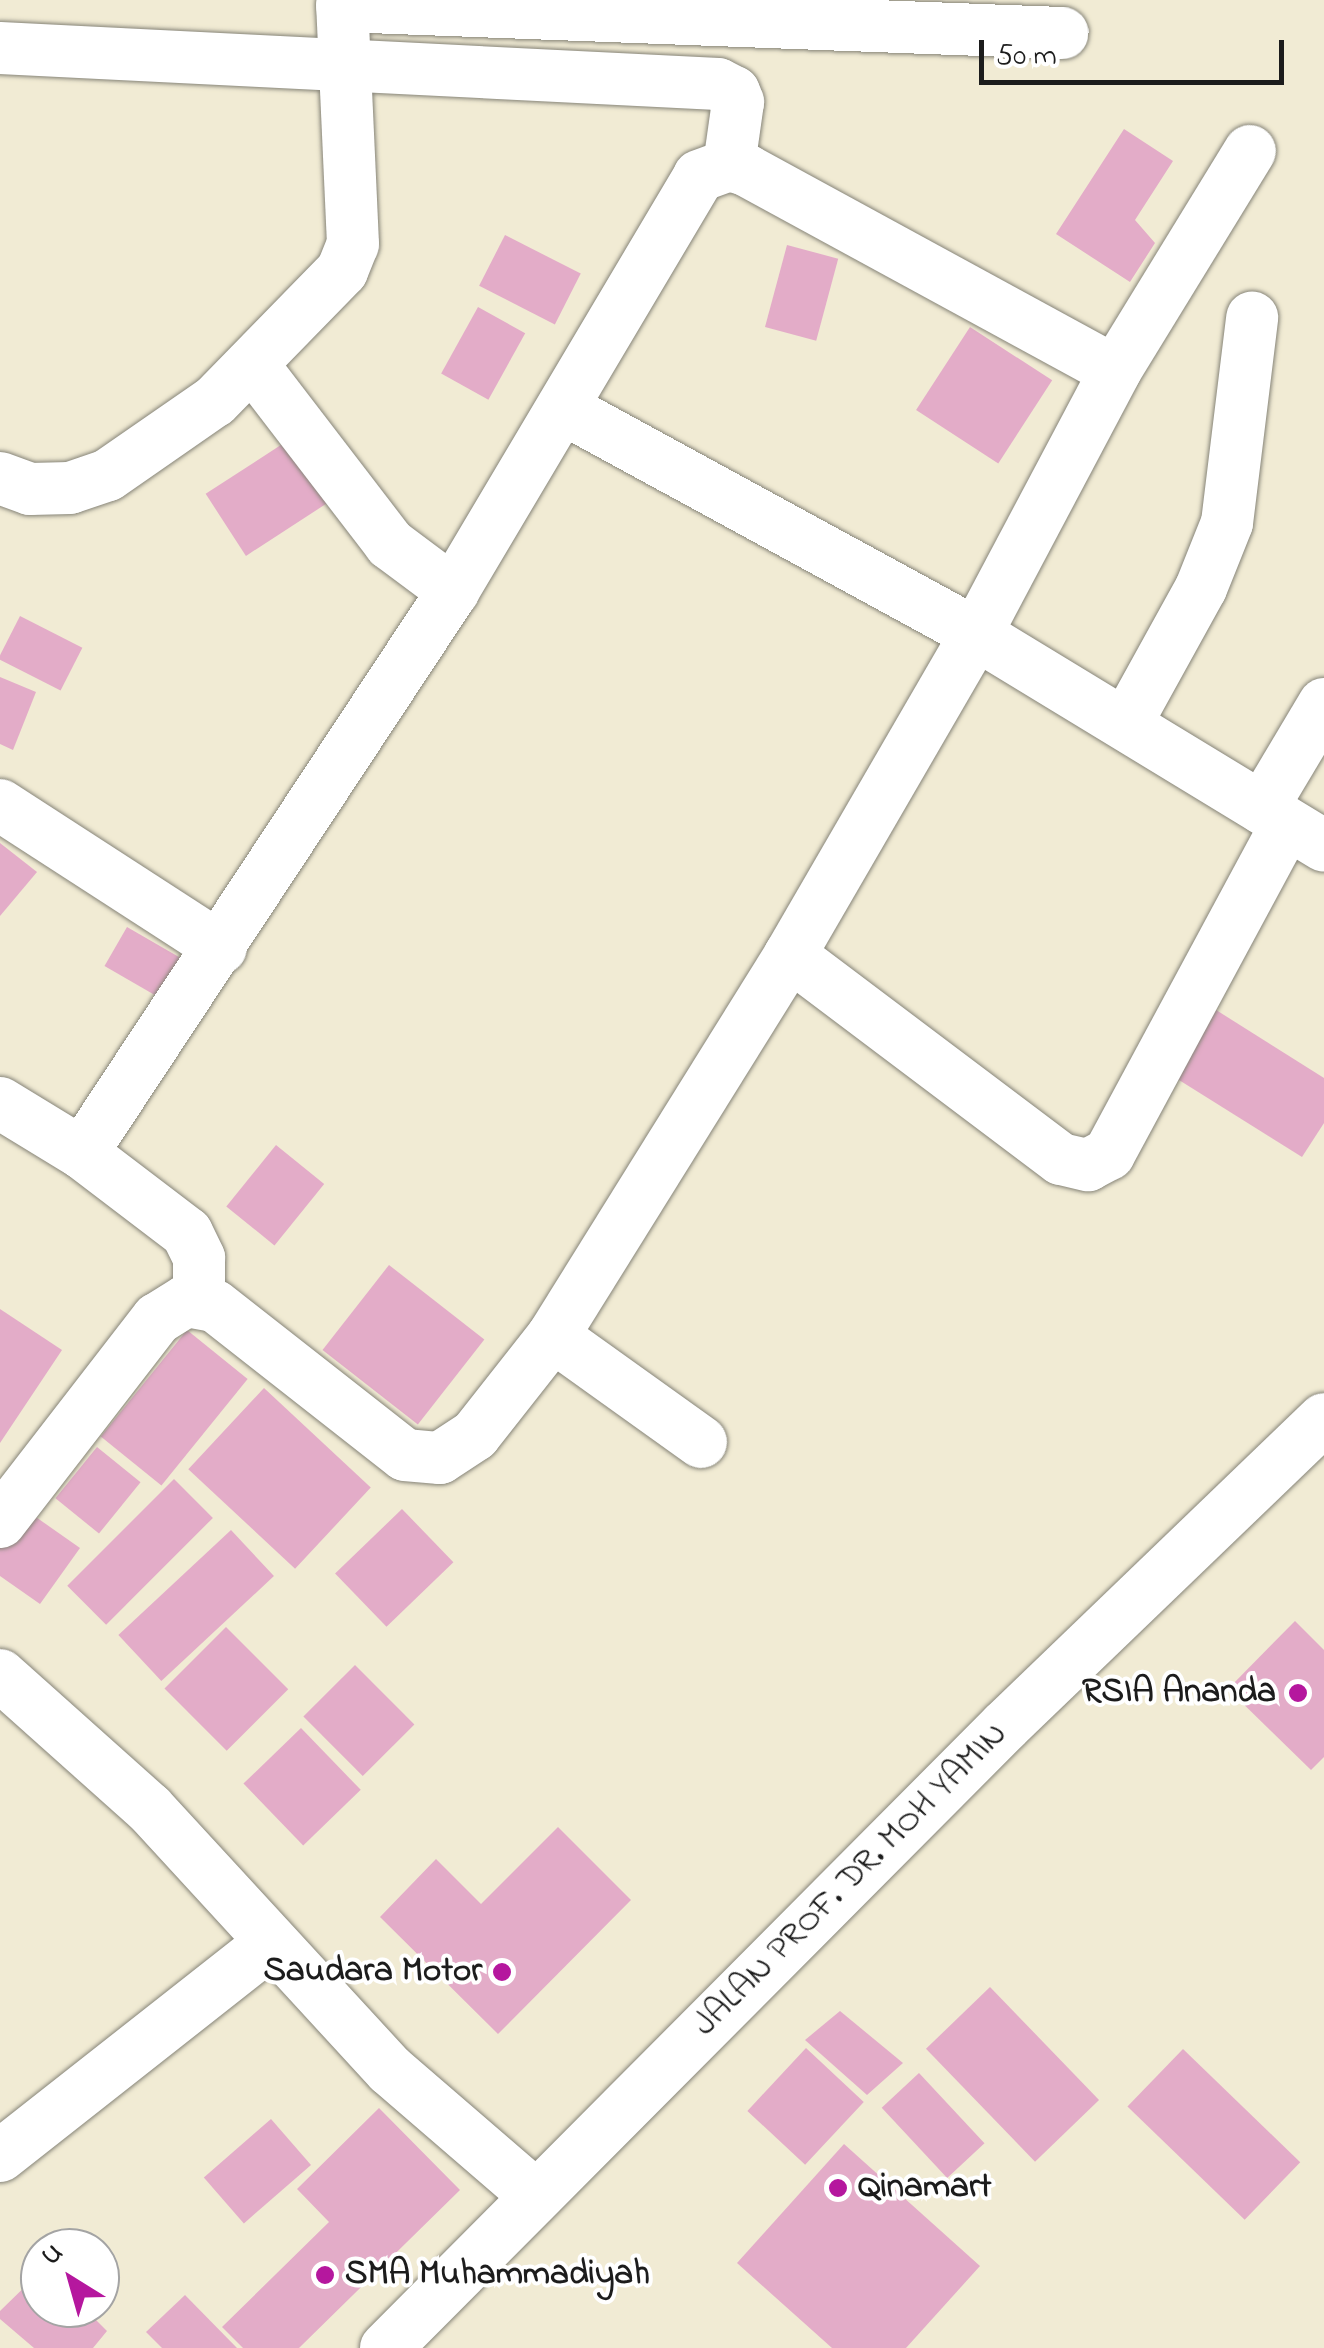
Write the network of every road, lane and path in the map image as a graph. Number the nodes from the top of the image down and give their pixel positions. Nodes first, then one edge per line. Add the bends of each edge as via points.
1 (1062, 32) dead end
2 (0, 48) edge
3 (342, 68) junction
4 (1250, 151) dead end
5 (728, 165) junction
6 (1252, 318) dead end
7 (252, 364) junction
8 (1115, 371) junction
9 (566, 410) junction
10 (0, 478) edge
11 (453, 591) junction
12 (976, 634) junction
13 (1324, 704) edge
14 (1127, 722) junction
15 (0, 805) edge
16 (1291, 826) edge
17 (221, 948) junction
18 (790, 955) junction
19 (0, 1102) edge
20 (82, 1153) junction
21 (199, 1300) junction
22 (553, 1336) junction
23 (1324, 1419) edge
24 (701, 1442) dead end
25 (0, 1522) edge
26 (0, 1675) edge
27 (269, 1944) junction
28 (0, 2156) edge
29 (536, 2194) junction
30 (386, 2348) edge

1 - 3 street via 348,4 340,11
2 - 3 street
3 - 5 street via 630,74 718,84 737,96
3 - 7 street via 352,174 349,259
4 - 8 street
5 - 8 street
5 - 9 street via 700,176 688,191
6 - 14 street via 1227,522 1202,588
7 - 10 street via 215,401 108,476 70,488 30,488
7 - 11 street via 390,544
8 - 12 street
9 - 11 street
9 - 12 street
11 - 17 street
12 - 14 street
12 - 18 street
13 - 16 street
14 - 16 street
15 - 17 street
16 - 18 street via 1109,1154 1088,1165 1060,1159
17 - 20 street
18 - 22 street
19 - 20 street
20 - 21 street via 187,1232 198,1258
21 - 22 street via 216,1306 405,1455 420,1460 461,1449
21 - 25 street via 158,1318
22 - 24 street
23 - 29 street, JALAN PROF. DR. MOH YAMIN
26 - 27 street via 150,1808
27 - 28 street
27 - 29 street via 390,2070
29 - 30 street, JALAN PROF. DR. MOH YAMIN

